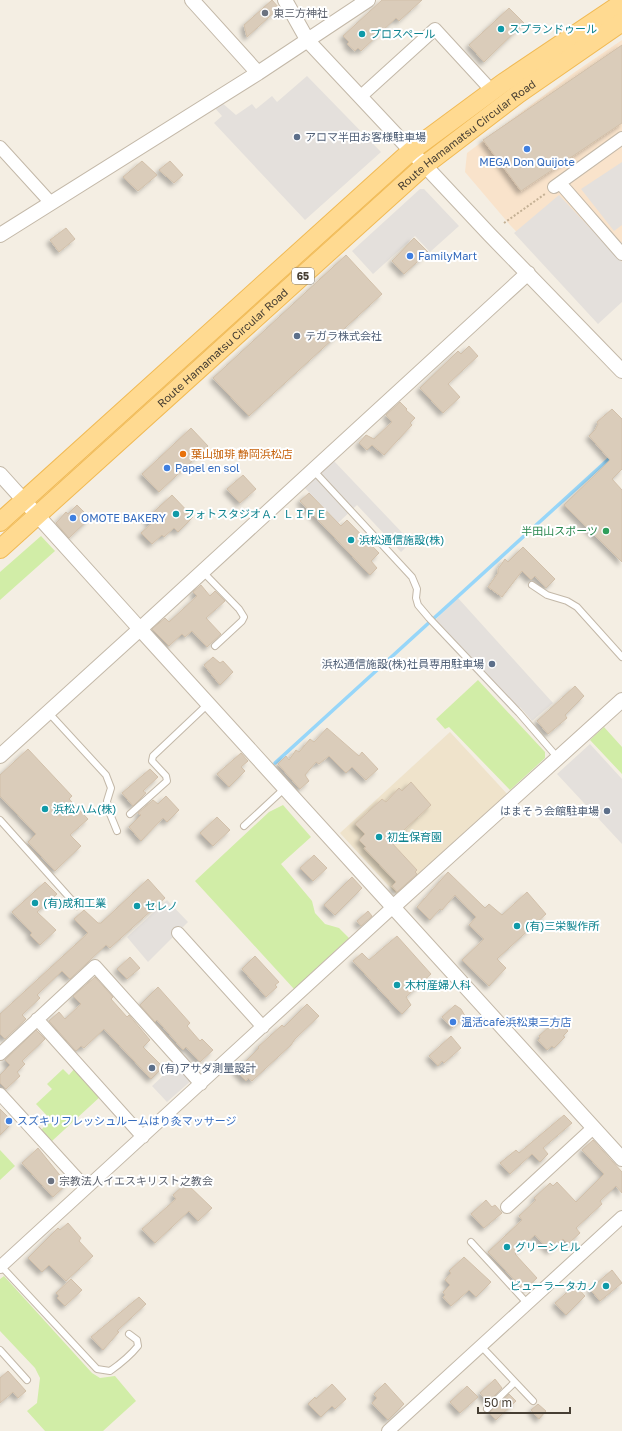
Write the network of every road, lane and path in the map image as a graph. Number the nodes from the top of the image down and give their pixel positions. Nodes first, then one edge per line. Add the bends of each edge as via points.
1 (192, 0) edge
2 (285, 0) edge
3 (368, 0) edge
4 (622, 3) edge
5 (622, 22) edge
6 (308, 41) junction
7 (258, 73) junction
8 (492, 91) junction
9 (360, 97) junction
10 (622, 138) edge
11 (0, 147) edge
12 (411, 151) junction
13 (425, 165) junction
14 (557, 185) junction
15 (51, 203) junction
16 (504, 223) dead end
17 (0, 235) edge
18 (620, 248) edge
19 (528, 273) junction
20 (620, 364) edge
21 (313, 470) junction
22 (0, 474) edge
23 (24, 500) junction
24 (37, 515) junction
25 (0, 522) edge
26 (0, 549) edge
27 (203, 571) junction
28 (532, 585) dead end
29 (140, 629) junction
30 (215, 646) dead end
31 (622, 657) edge
32 (622, 700) edge
33 (208, 704) junction
34 (48, 712) junction
35 (0, 756) edge
36 (558, 758) junction
37 (284, 788) junction
38 (130, 814) dead end
39 (0, 820) edge
40 (244, 826) dead end
41 (117, 831) dead end
42 (78, 906) dead end
43 (393, 907) junction
44 (178, 933) dead end
45 (37, 1019) junction
46 (263, 1027) junction
47 (0, 1054) edge
48 (202, 1084) junction
49 (0, 1094) edge
50 (593, 1128) junction
51 (143, 1137) junction
52 (622, 1158) edge
53 (86, 1188) junction
54 (507, 1207) dead end
55 (622, 1217) edge
56 (470, 1242) dead end
57 (0, 1266) edge
58 (527, 1303) junction
59 (129, 1334) dead end
60 (481, 1346) junction
61 (0, 1350) edge
62 (27, 1380) dead end
63 (515, 1382) junction
64 (533, 1402) dead end
65 (487, 1408) dead end
66 (388, 1431) edge

1 - 7 street
2 - 6 street
3 - 6 street
4 - 8 main road, Route Hamamatsu Circular Road / 65
5 - 13 main road, Route Hamamatsu Circular Road / 65 via 518,94
6 - 7 street
6 - 9 street
7 - 15 street
8 - 9 street via 435,29
8 - 12 main road, Route Hamamatsu Circular Road / 65
9 - 12 street
10 - 14 street
11 - 15 street
12 - 13 street
12 - 23 main road, Route Hamamatsu Circular Road / 65
13 - 19 street
13 - 24 main road, Route Hamamatsu Circular Road / 65
14 - 16 path
14 - 18 street
15 - 17 street
19 - 20 street
19 - 21 street
21 - 27 street
21 - 36 lane via 412,577 417,589 418,605 430,620 519,713
22 - 23 street
23 - 24 street
23 - 25 main road, Route Hamamatsu Circular Road / 65
24 - 26 main road, Route Hamamatsu Circular Road / 65
24 - 29 street
27 - 29 street
27 - 30 lane via 244,617
28 - 31 lane via 547,595 577,607
29 - 33 street
29 - 34 street
32 - 36 street
33 - 37 street
33 - 38 lane via 153,756 152,761 166,776 167,781
34 - 35 street
34 - 41 lane via 106,775 111,788 107,801 108,809
36 - 43 street
37 - 40 lane
37 - 43 street
39 - 42 lane
43 - 46 street
43 - 50 street
44 - 46 street
45 - 47 street
45 - 48 street via 95,966
45 - 51 street
46 - 48 street
48 - 51 street
49 - 53 street
50 - 52 street
50 - 54 street
51 - 53 street
53 - 57 street
55 - 58 street
56 - 58 lane
57 - 59 lane via 97,1369 110,1371 134,1351 138,1346 137,1340
58 - 60 street
60 - 63 lane
60 - 66 street
61 - 62 lane
63 - 64 lane
63 - 65 lane

